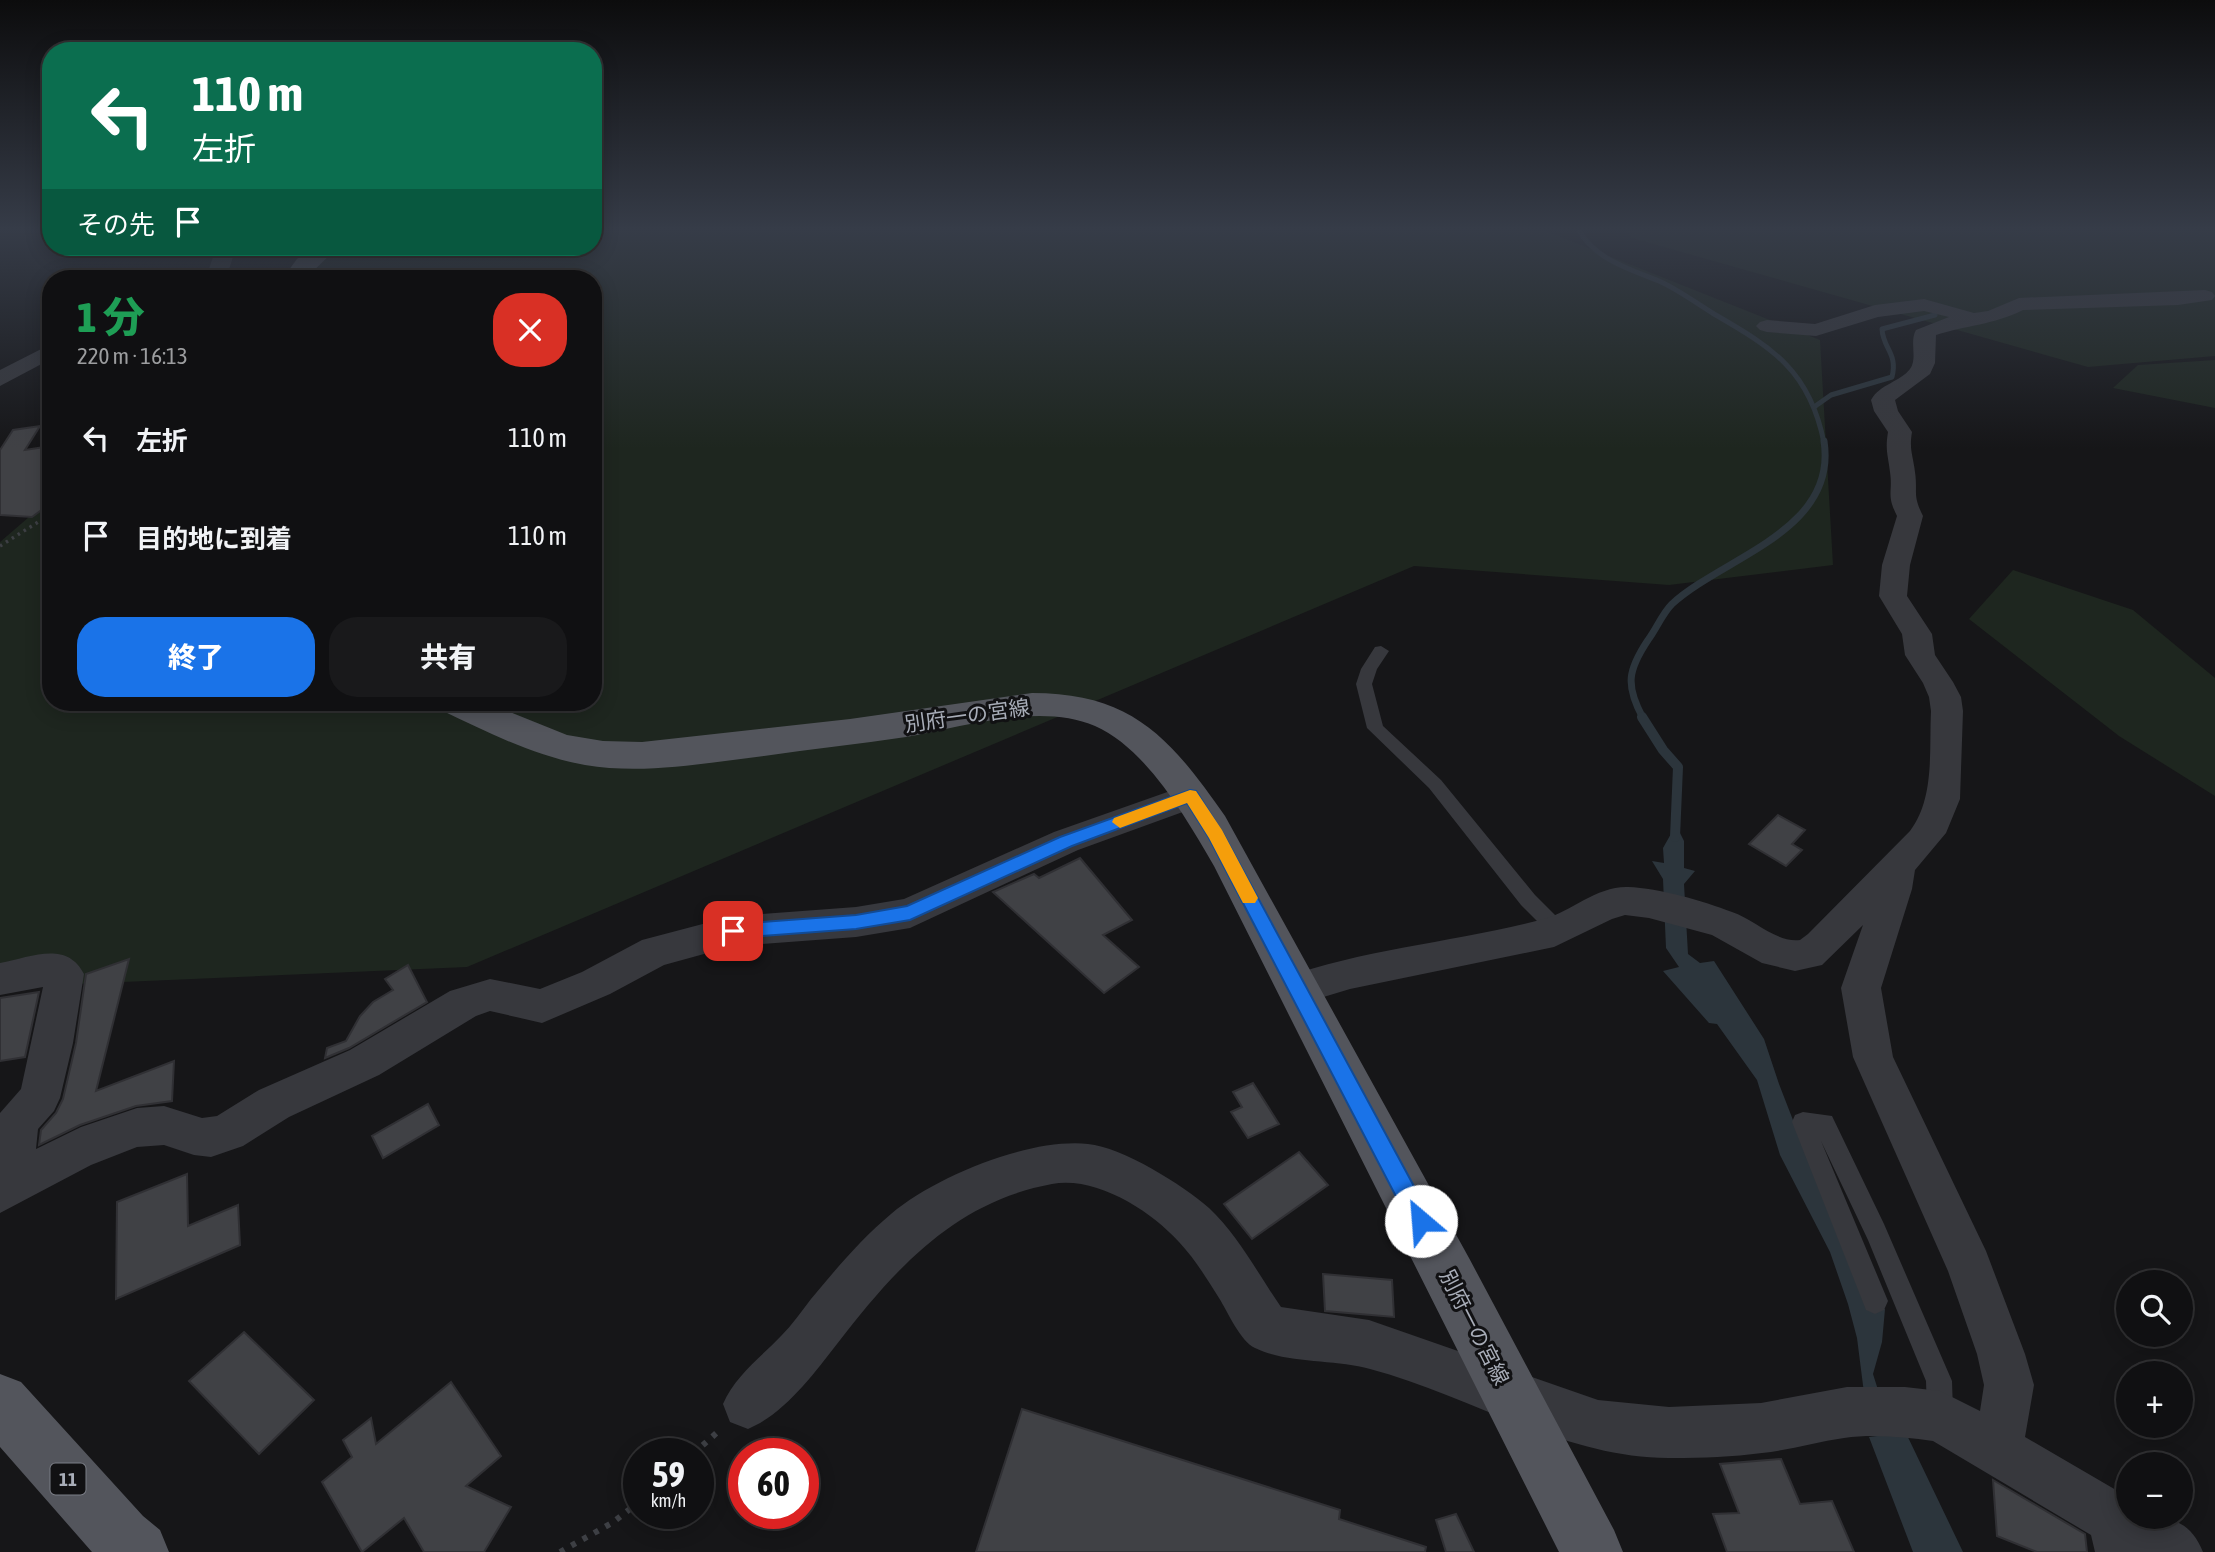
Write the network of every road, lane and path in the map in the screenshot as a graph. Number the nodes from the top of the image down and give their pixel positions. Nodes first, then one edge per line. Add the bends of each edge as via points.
1 (2019, 303) edge
2 (1972, 319) junction
3 (1767, 326) dead end
4 (42, 355) edge
5 (0, 379) edge
6 (42, 520) edge
7 (0, 546) edge
8 (1381, 650) dead end
9 (473, 711) edge
10 (1190, 796) junction
11 (1898, 867) junction
12 (1554, 932) junction
13 (0, 979) edge
14 (1297, 989) junction
15 (8, 1188) edge
16 (1875, 1301) dead end
17 (1510, 1393) junction
18 (0, 1403) edge
19 (748, 1404) dead end
20 (1922, 1414) junction
21 (1996, 1448) junction
22 (623, 1515) edge
23 (2118, 1535) edge
24 (138, 1552) edge
25 (560, 1552) edge
26 (1592, 1552) edge
27 (2176, 1552) edge

1 - 2 street via 1993,317
2 - 3 street via 1924,305 1875,312 1816,330
2 - 11 street via 1929,331 1923,341 1924,363 1919,374 1883,400 1900,432 1901,498 1910,516 1896,565 1893,596 1917,634 1920,655 1938,682 1947,710 1943,799 1934,824
4 - 5 street
6 - 7 path
8 - 12 lane via 1364,684 1375,728 1435,784
9 - 10 main road, 別府一の宮線 via 533,738 579,751 629,755 795,739 1015,706 1061,705 1104,715 1132,731
10 - 14 main road, 別府一の宮線 via 1216,835
10 - 15 street via 1066,841 910,913 733,931 655,951 542,1006 482,995 222,1135 208,1139 159,1124 143,1126 78,1151
11 - 12 street via 1809,954 1775,952 1721,923 1626,901 1602,907
11 - 21 street via 1861,988 1864,1017 1872,1057 1970,1267 2001,1354 2008,1385
12 - 14 street via 1350,972
13 - 15 street via 59,968 65,974 39,1098 17,1122
14 - 17 main road, 別府一の宮線
16 - 20 lane via 1803,1122 1824,1123 1939,1381
17 - 19 street via 1369,1344 1267,1329 1214,1249 1172,1206 1123,1176 1091,1164 1055,1163 996,1180 939,1207 908,1229
17 - 20 street via 1598,1425 1670,1433 1761,1428 1847,1412
17 - 26 main road, 別府一の宮線
18 - 24 main road, 11
20 - 21 street
21 - 23 street
22 - 25 path
23 - 27 street

